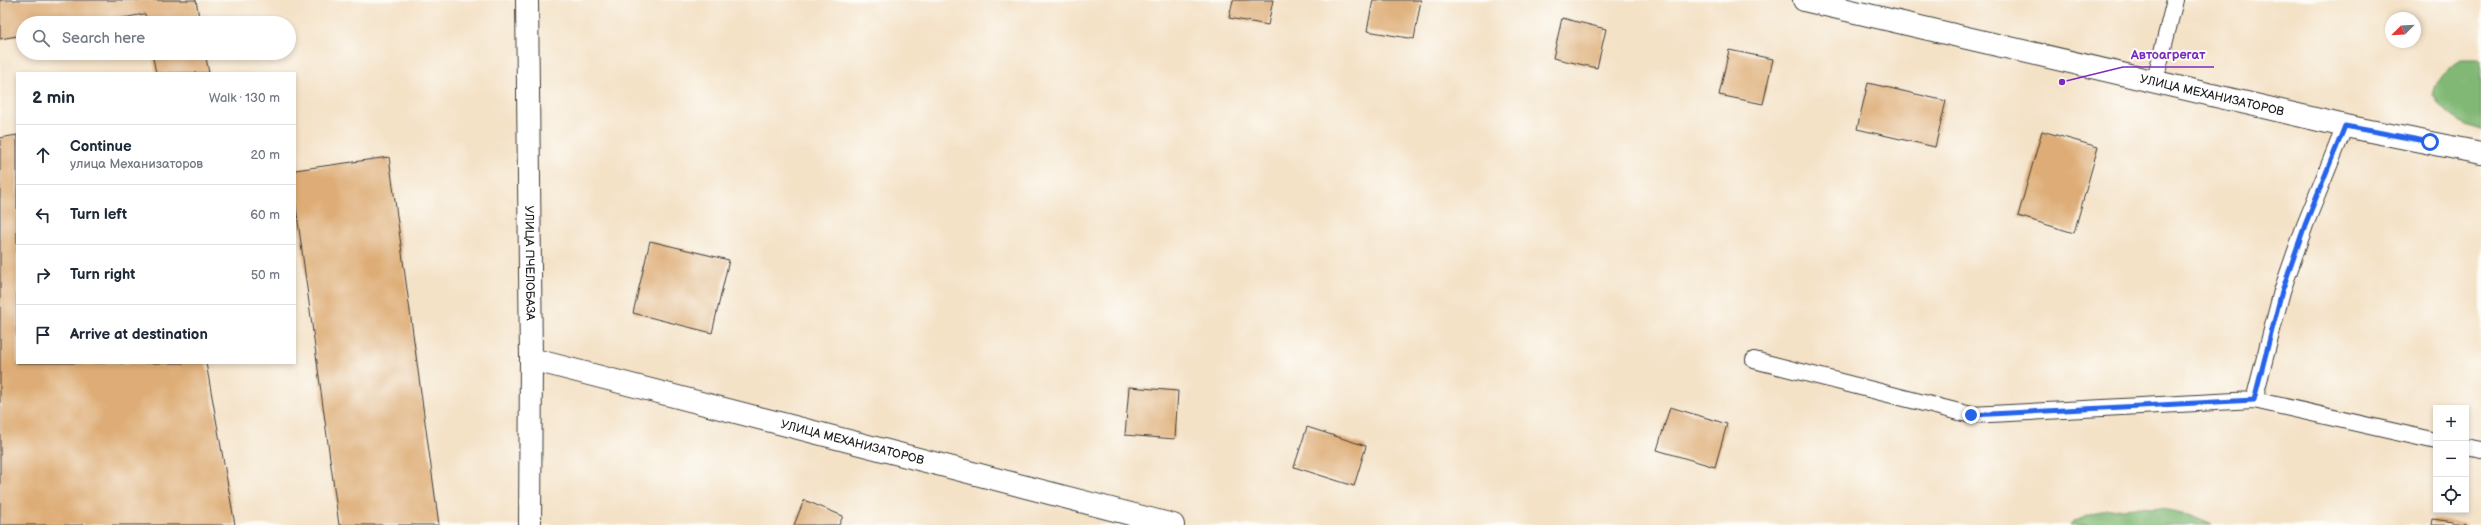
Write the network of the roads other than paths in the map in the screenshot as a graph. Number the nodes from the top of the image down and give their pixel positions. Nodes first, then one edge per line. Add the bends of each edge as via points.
1 (527, 0) edge
2 (1804, 0) edge
3 (2175, 0) edge
4 (2155, 80) junction
5 (2345, 126) junction
6 (2481, 154) edge
7 (531, 359) junction
8 (1754, 360) dead end
9 (2254, 400) junction
10 (2433, 440) edge
11 (2469, 448) edge
12 (2481, 450) edge
13 (530, 525) edge
14 (1173, 525) edge

1 - 7 street, УЛИЦА ПЧЕЛОБАЗА
2 - 4 street, УЛИЦА МЕХАНИЗАТОРОВ
3 - 4 lane
4 - 5 street, УЛИЦА МЕХАНИЗАТОРОВ
5 - 6 street, УЛИЦА МЕХАНИЗАТОРОВ
5 - 9 lane via 2305,225 2282,291
7 - 13 street, УЛИЦА ПЧЕЛОБАЗА
7 - 14 street, УЛИЦА МЕХАНИЗАТОРОВ
8 - 9 lane via 1971,415
9 - 10 lane
11 - 12 lane

